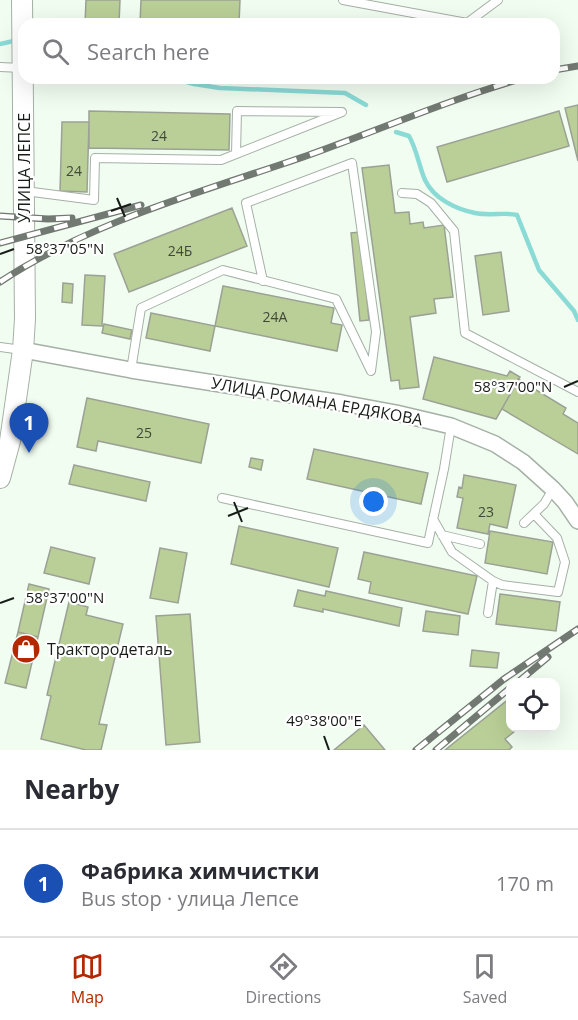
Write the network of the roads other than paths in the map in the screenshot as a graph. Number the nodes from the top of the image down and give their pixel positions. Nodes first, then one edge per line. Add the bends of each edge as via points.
1 (343, 0) edge
2 (498, 0) edge
3 (436, 18) edge
4 (475, 18) edge
5 (18, 65) edge
6 (0, 67) edge
7 (23, 84) edge
8 (236, 154) junction
9 (25, 191) junction
10 (402, 193) dead end
11 (263, 281) junction
12 (0, 347) edge
13 (22, 350) junction
14 (131, 370) junction
15 (578, 392) edge
16 (451, 426) junction
17 (0, 478) edge
18 (553, 489) junction
19 (222, 498) dead end
20 (534, 513) junction
21 (576, 514) edge
22 (433, 519) junction
23 (524, 523) dead end
24 (442, 535) junction
25 (480, 543) dead end
26 (493, 581) junction
27 (488, 613) dead end

1 - 3 lane
2 - 4 lane
5 - 6 lane
7 - 9 main road, УЛИЦА ЛЕПСЕ
8 - 8 lane via 247,150 342,112 237,111
8 - 9 lane via 221,160 95,158 94,200
9 - 13 main road, УЛИЦА ЛЕПСЕ
10 - 15 lane via 417,194 431,203 454,231 465,333
11 - 11 lane via 336,300 371,371 376,332 352,163 246,203
11 - 14 lane via 223,270 141,308
12 - 13 lane
13 - 14 street, УЛИЦА РОМАНА ЕРДЯКОВА
13 - 17 main road, УЛИЦА ЛЕПСЕ via 10,441
14 - 16 street, УЛИЦА РОМАНА ЕРДЯКОВА via 342,403
16 - 18 street, УЛИЦА РОМАНА ЕРДЯКОВА via 495,444
16 - 22 lane
18 - 20 lane
18 - 21 street, УЛИЦА РОМАНА ЕРДЯКОВА
19 - 22 lane via 428,543
20 - 23 lane
20 - 26 lane via 557,538 566,562 558,592
22 - 24 lane
24 - 25 lane
24 - 26 lane via 452,552
26 - 27 lane

